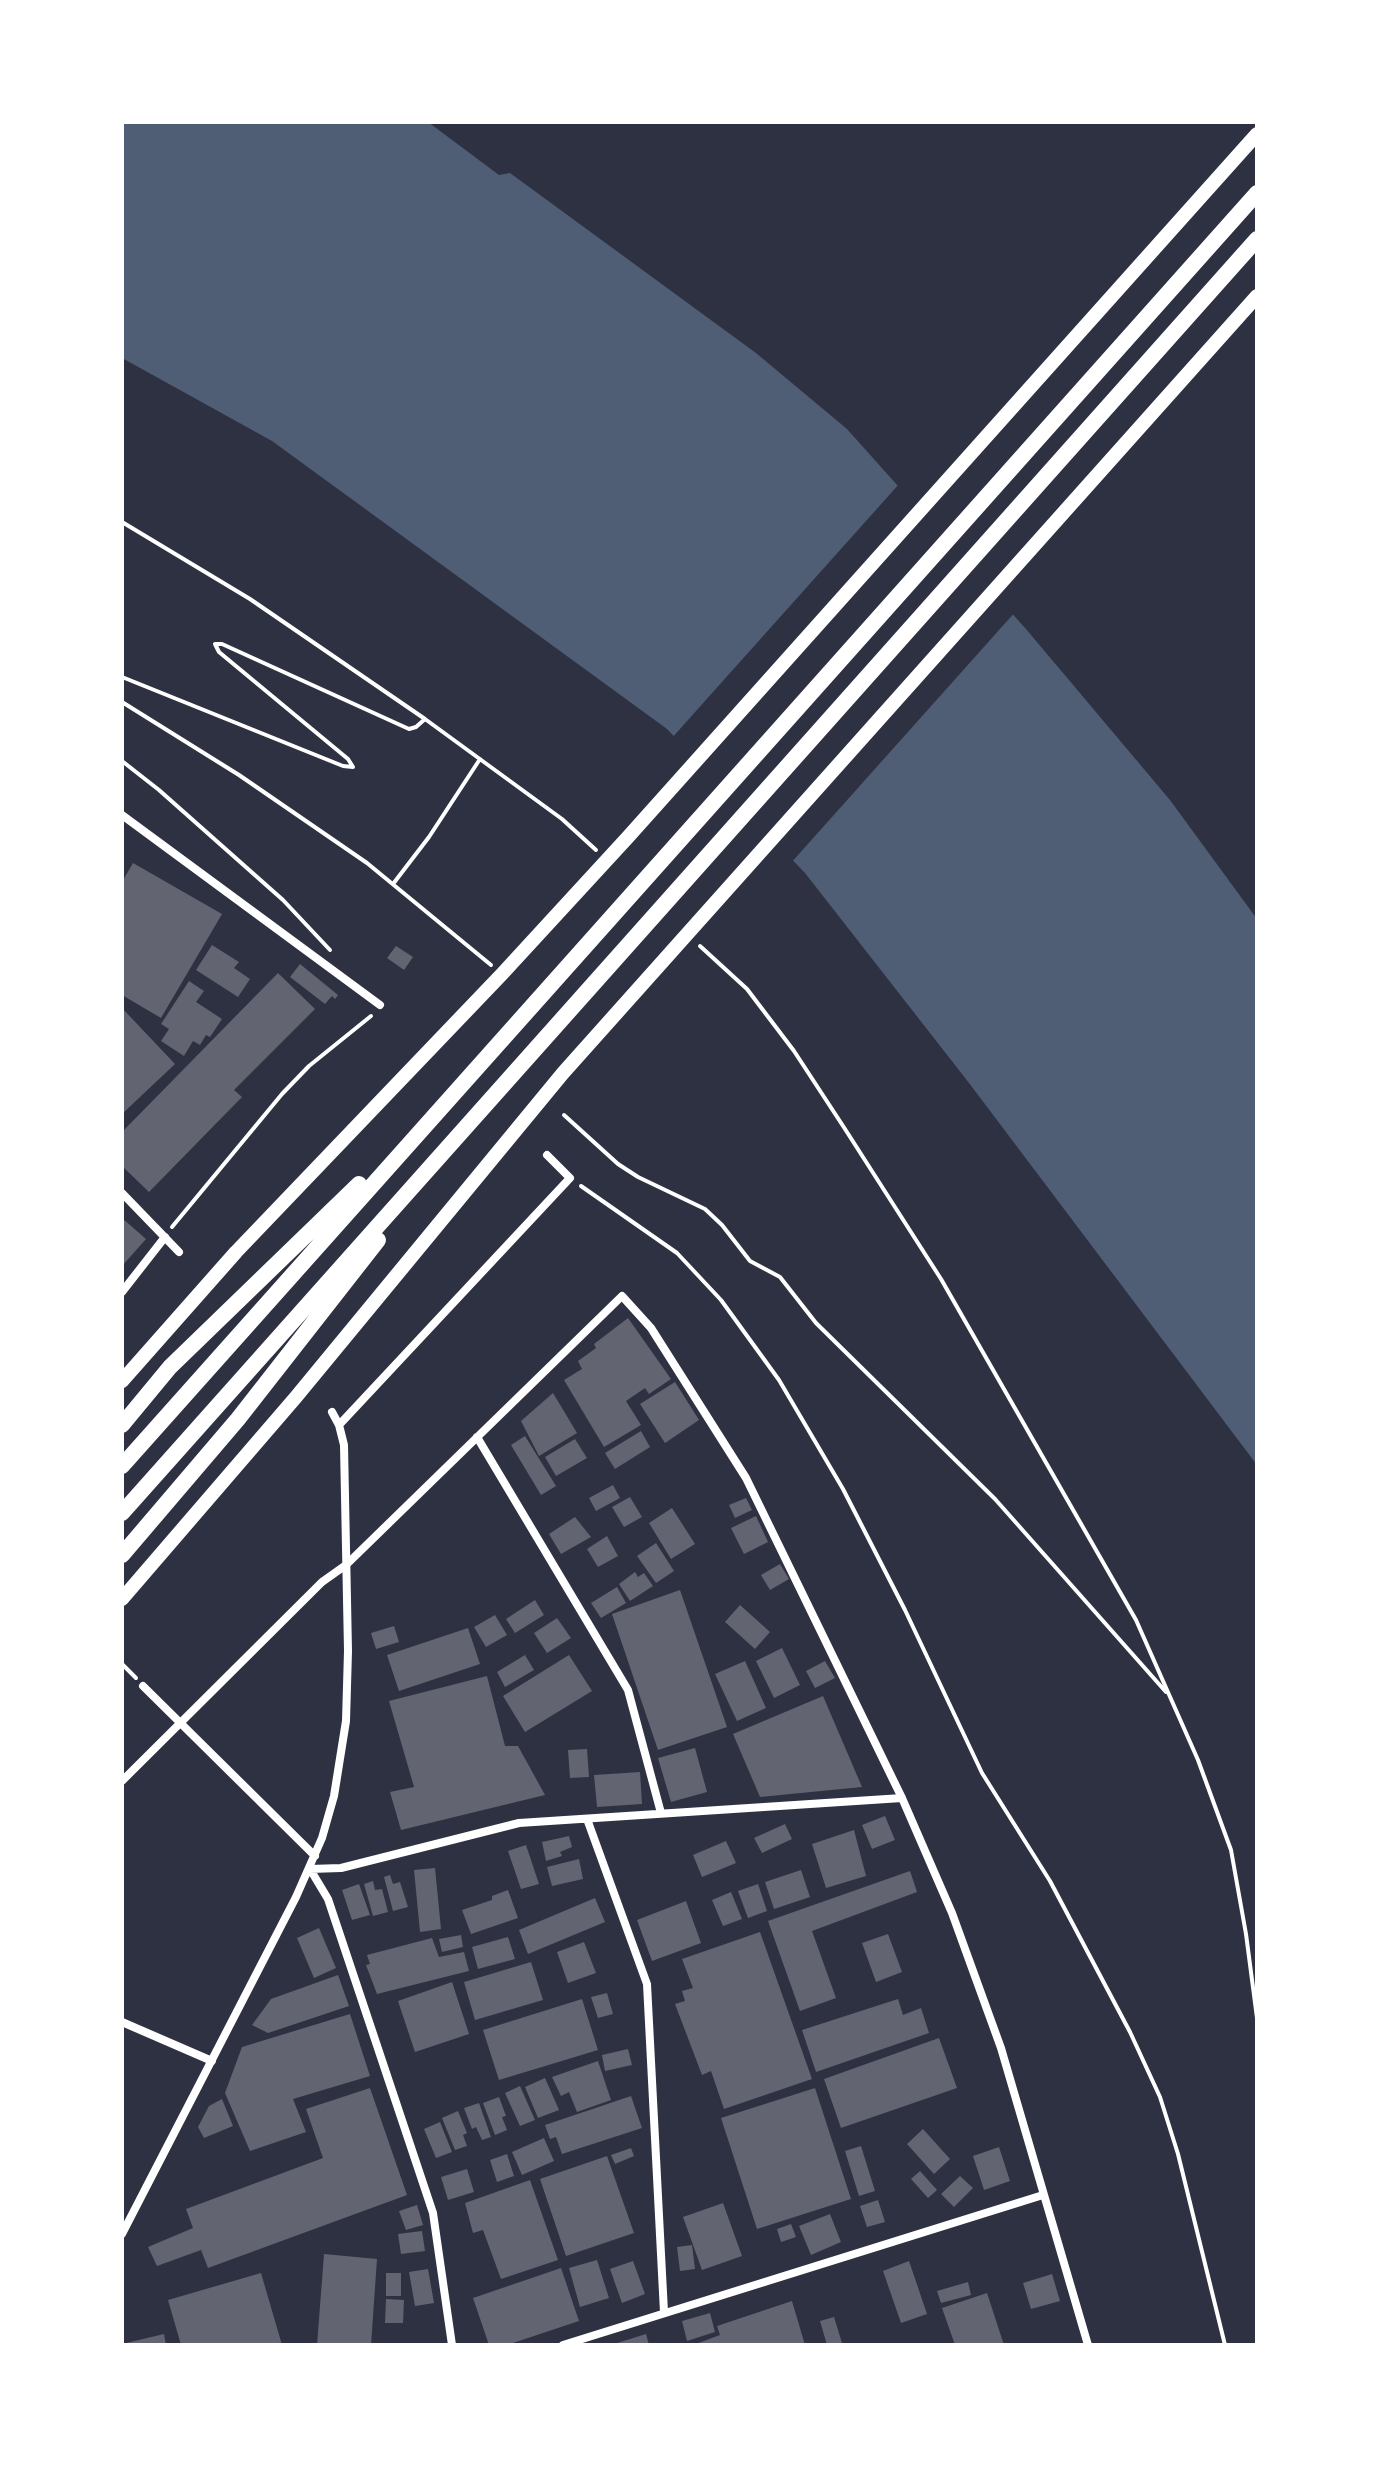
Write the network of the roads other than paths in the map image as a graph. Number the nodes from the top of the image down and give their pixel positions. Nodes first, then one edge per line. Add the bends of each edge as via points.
1 (1257, 134) edge
2 (1257, 193) edge
3 (1257, 239) edge
4 (1257, 296) edge
5 (122, 815) edge
6 (380, 1005) road end
7 (450, 1097) junction
8 (476, 1116) junction
9 (547, 1155) dead end
10 (122, 1193) edge
11 (165, 1237) junction
12 (179, 1252) dead end
13 (122, 1292) edge
14 (122, 1381) edge
15 (332, 1412) dead end
16 (122, 1425) edge
17 (339, 1425) junction
18 (477, 1437) junction
19 (122, 1466) edge
20 (122, 1513) edge
21 (122, 1555) edge
22 (346, 1565) junction
23 (122, 1599) edge
24 (143, 1686) dead end
25 (181, 1723) junction
26 (122, 1781) edge
27 (902, 1798) junction
28 (661, 1813) junction
29 (587, 1819) junction
30 (315, 1856) junction
31 (310, 1869) junction
32 (122, 2022) edge
33 (212, 2061) junction
34 (1043, 2195) junction
35 (122, 2234) edge
36 (664, 2312) junction
37 (452, 2345) edge
38 (563, 2345) edge
39 (1088, 2345) edge

1 - 14 highway via 628,837 236,1252
2 - 7 highway
3 - 8 highway
4 - 23 highway via 563,1073 259,1442
5 - 6 street
7 - 16 highway via 170,1367
7 - 19 highway
8 - 20 highway
8 - 21 highway via 238,1419
9 - 17 street via 570,1178
10 - 11 street
11 - 12 street
11 - 13 street
15 - 17 street
17 - 22 street
18 - 22 street
18 - 27 street via 622,1296 651,1328 746,1478
18 - 28 street via 628,1690
22 - 25 street via 322,1582
22 - 30 street via 346,1721 334,1796
24 - 25 street
25 - 26 street
25 - 30 street
27 - 28 street
27 - 34 street via 952,1913 1001,2048
28 - 29 street
29 - 31 street via 519,1823 341,1868
29 - 36 street via 647,1984
30 - 31 street
31 - 33 street
31 - 37 street via 328,1899 433,2213
32 - 33 street
33 - 35 street
34 - 36 street
34 - 39 street
36 - 38 street

